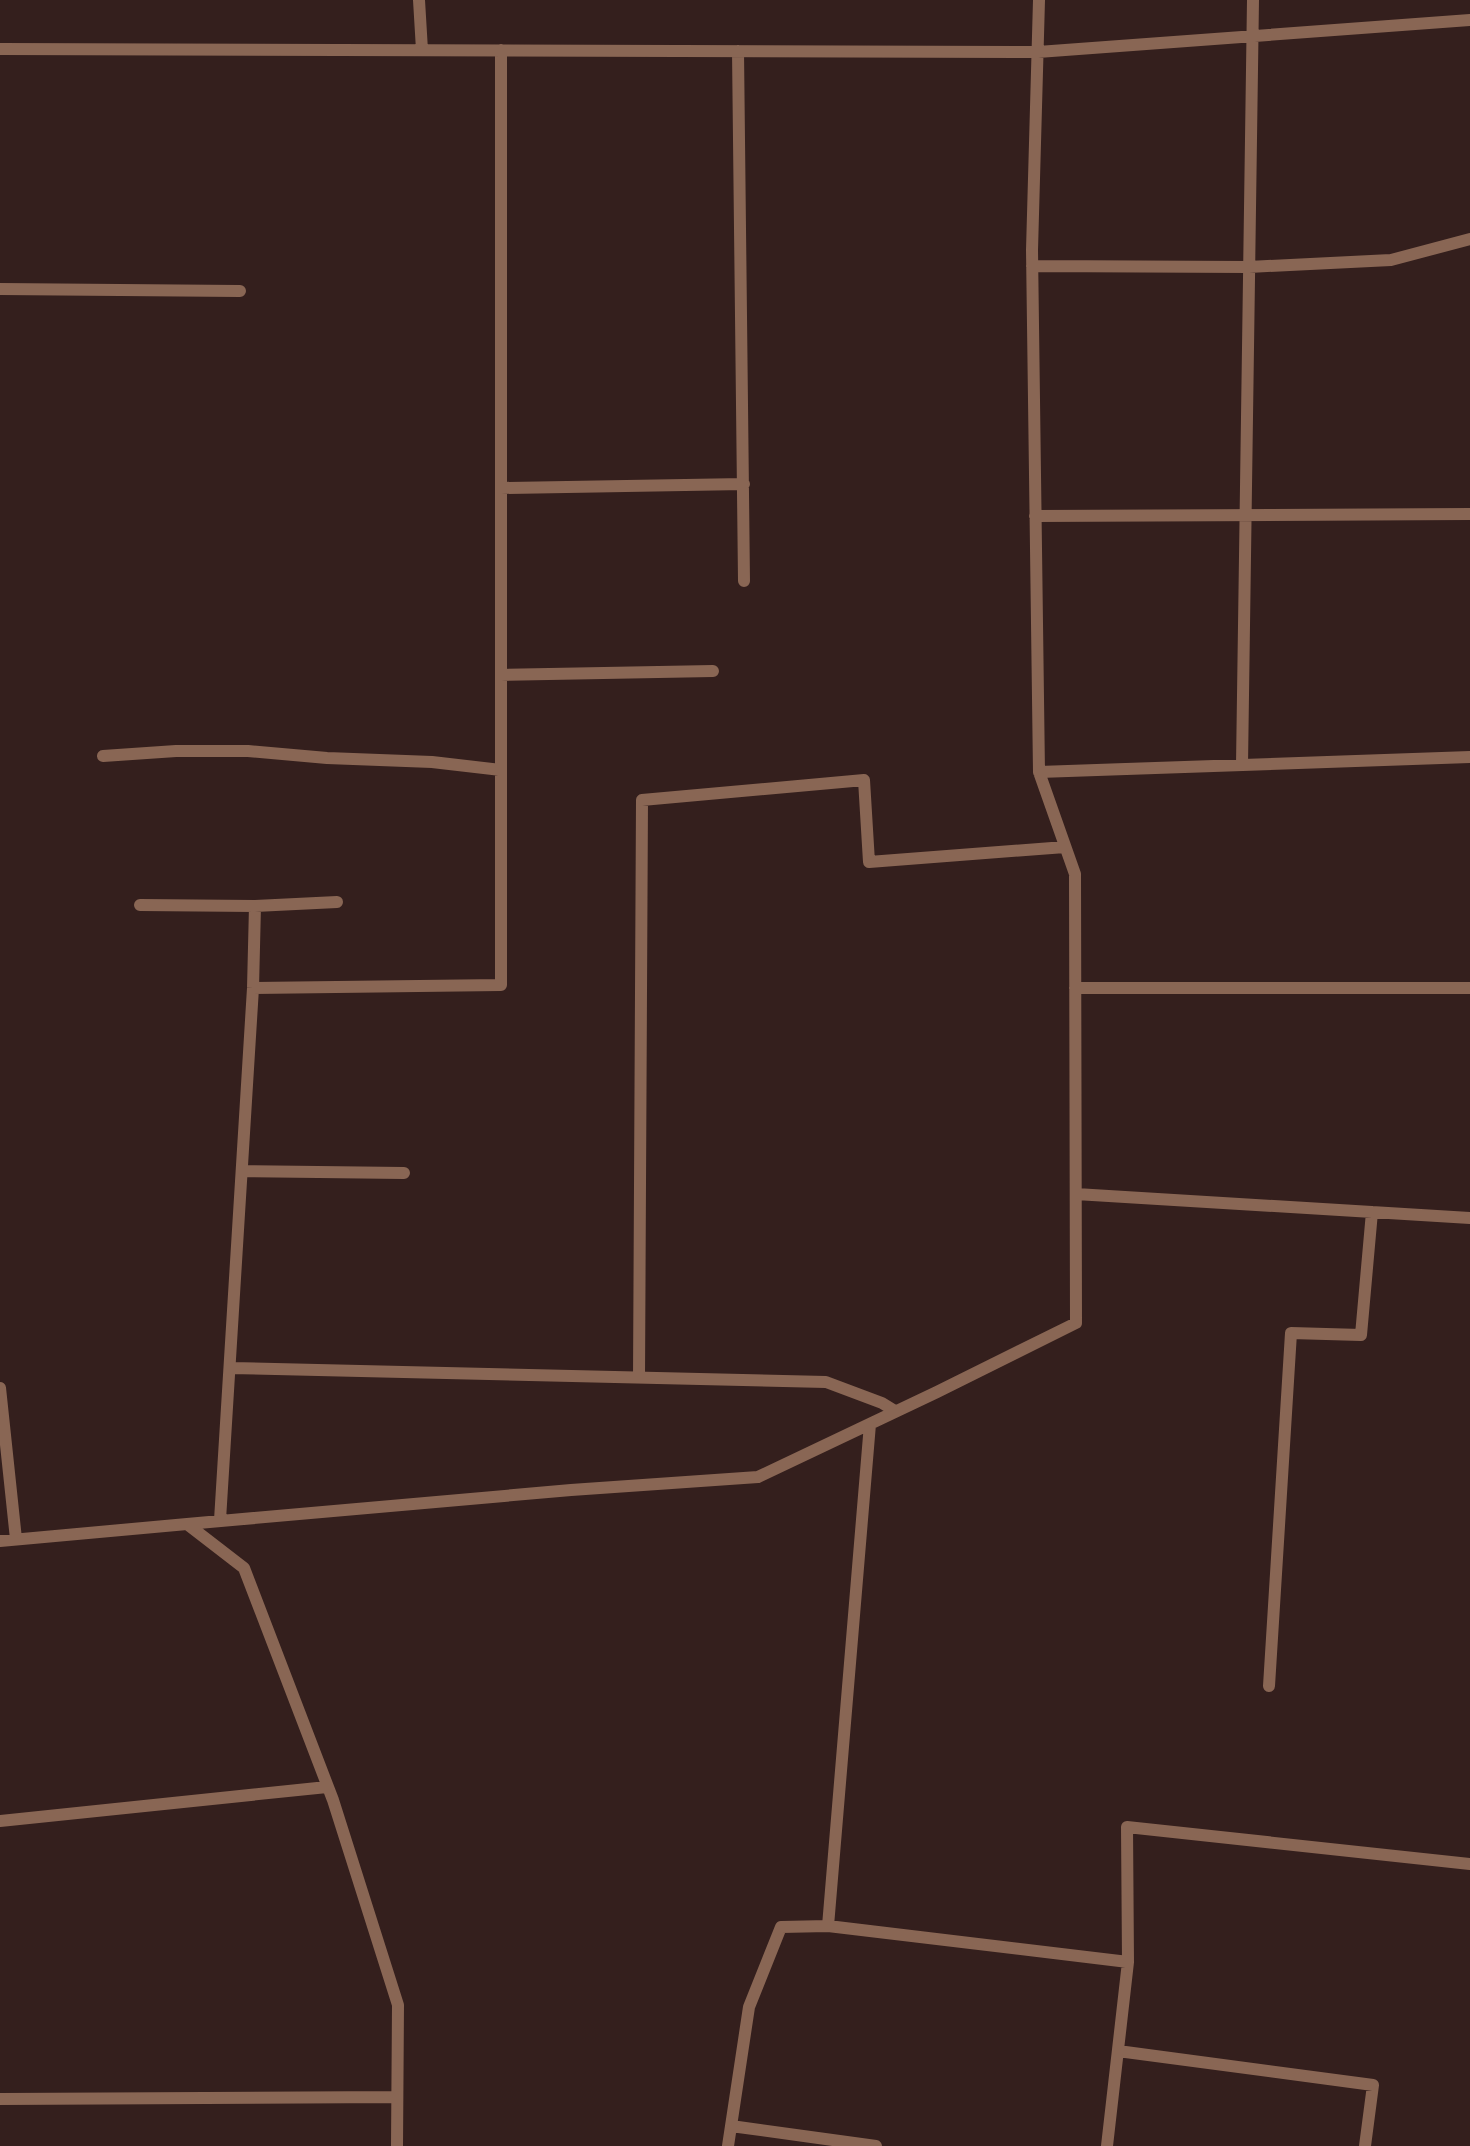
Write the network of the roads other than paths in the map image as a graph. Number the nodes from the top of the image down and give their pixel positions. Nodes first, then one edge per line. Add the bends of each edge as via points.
1 (419, 0) edge
2 (1039, 0) edge
3 (1253, 0) edge
4 (1470, 20) edge
5 (1252, 36) junction
6 (0, 50) edge
7 (422, 50) junction
8 (501, 50) junction
9 (738, 51) junction
10 (1038, 52) junction
11 (1470, 239) edge
12 (1032, 266) junction
13 (1249, 267) junction
14 (0, 289) edge
15 (240, 291) dead end
16 (744, 484) junction
17 (501, 488) junction
18 (1470, 514) edge
19 (1246, 515) junction
20 (1035, 516) junction
21 (744, 581) dead end
22 (713, 670) dead end
23 (501, 675) junction
24 (103, 756) dead end
25 (1470, 757) edge
26 (1242, 765) junction
27 (501, 770) junction
28 (1038, 772) junction
29 (1065, 847) junction
30 (337, 902) dead end
31 (140, 904) dead end
32 (255, 906) junction
33 (253, 988) junction
34 (1075, 988) junction
35 (1470, 988) edge
36 (242, 1171) junction
37 (404, 1173) dead end
38 (1076, 1194) junction
39 (1372, 1212) junction
40 (1470, 1218) edge
41 (230, 1368) junction
42 (639, 1378) junction
43 (0, 1388) edge
44 (895, 1412) junction
45 (870, 1424) junction
46 (220, 1521) junction
47 (188, 1524) junction
48 (16, 1539) junction
49 (0, 1541) edge
50 (1269, 1686) dead end
51 (327, 1787) junction
52 (0, 1821) edge
53 (1470, 1864) edge
54 (828, 1926) junction
55 (1128, 1962) junction
56 (1118, 2051) junction
57 (397, 2097) junction
58 (0, 2099) edge
59 (731, 2126) junction
60 (397, 2146) edge
61 (728, 2146) edge
62 (876, 2146) edge
63 (1107, 2146) edge
64 (1365, 2146) edge

1 - 7 street
2 - 10 street
3 - 5 street
4 - 5 street
5 - 10 street
5 - 13 street
6 - 7 street
7 - 8 street
8 - 9 street
8 - 17 street
9 - 10 street
9 - 16 street
10 - 12 street
11 - 13 street via 1391,260
12 - 13 street
12 - 20 street
13 - 19 street
14 - 15 street
16 - 17 street
16 - 21 street
17 - 23 street
18 - 19 street
19 - 20 street
19 - 26 street
20 - 28 street
22 - 23 street
23 - 27 street
24 - 27 street via 248,751
25 - 26 street
26 - 28 street
27 - 33 street via 501,985
28 - 29 street
29 - 34 street via 1075,874
29 - 42 street via 869,862 864,780 642,800
30 - 32 street
31 - 32 street
32 - 33 street
33 - 36 street
34 - 35 street
34 - 38 street
36 - 37 street
36 - 41 street
38 - 39 street
38 - 44 street via 1076,1323
39 - 40 street
39 - 50 street via 1361,1335 1291,1333
41 - 42 street
41 - 46 street
42 - 44 street via 826,1382 882,1403
43 - 48 street
44 - 45 street
45 - 46 street via 758,1477
45 - 54 street
46 - 47 street
47 - 48 street
47 - 51 street via 244,1568
48 - 49 street
51 - 52 street
51 - 57 street via 398,2005
53 - 55 street via 1127,1827
54 - 55 street
54 - 59 street via 781,1927 749,2007
55 - 56 street
56 - 63 street
56 - 64 street via 1373,2085
57 - 58 street
57 - 60 street
59 - 61 street
59 - 62 street

